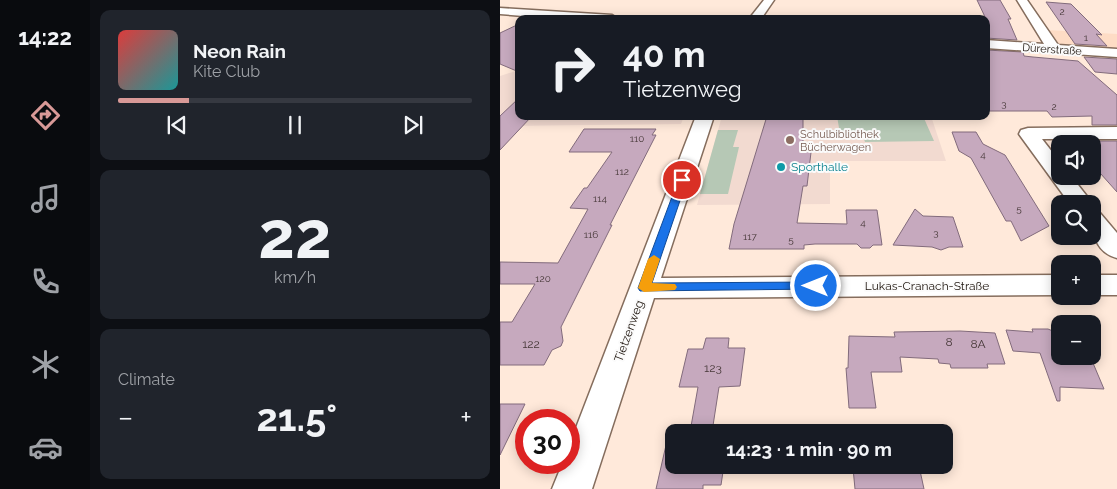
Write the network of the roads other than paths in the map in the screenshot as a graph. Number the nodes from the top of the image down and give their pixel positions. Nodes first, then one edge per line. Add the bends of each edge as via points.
1 (769, 0) edge
2 (1022, 0) edge
3 (500, 11) edge
4 (556, 15) edge
5 (758, 15) edge
6 (990, 44) edge
7 (1054, 49) junction
8 (1117, 53) edge
9 (704, 120) edge
10 (1117, 133) edge
11 (1051, 164) edge
12 (1067, 185) edge
13 (1075, 195) edge
14 (1101, 230) edge
15 (1117, 250) edge
16 (1051, 285) edge
17 (1101, 285) edge
18 (1117, 285) edge
19 (644, 288) junction
20 (572, 489) edge

1 - 5 street
2 - 7 street
3 - 4 street
6 - 7 street, Dürerstraße
7 - 8 street, Dürerstraße
9 - 19 street, Tietzenweg
10 - 11 street via 1028,134
12 - 13 street
14 - 15 street
16 - 19 street, Lukas-Cranach-Straße
17 - 18 street
19 - 20 street, Tietzenweg

